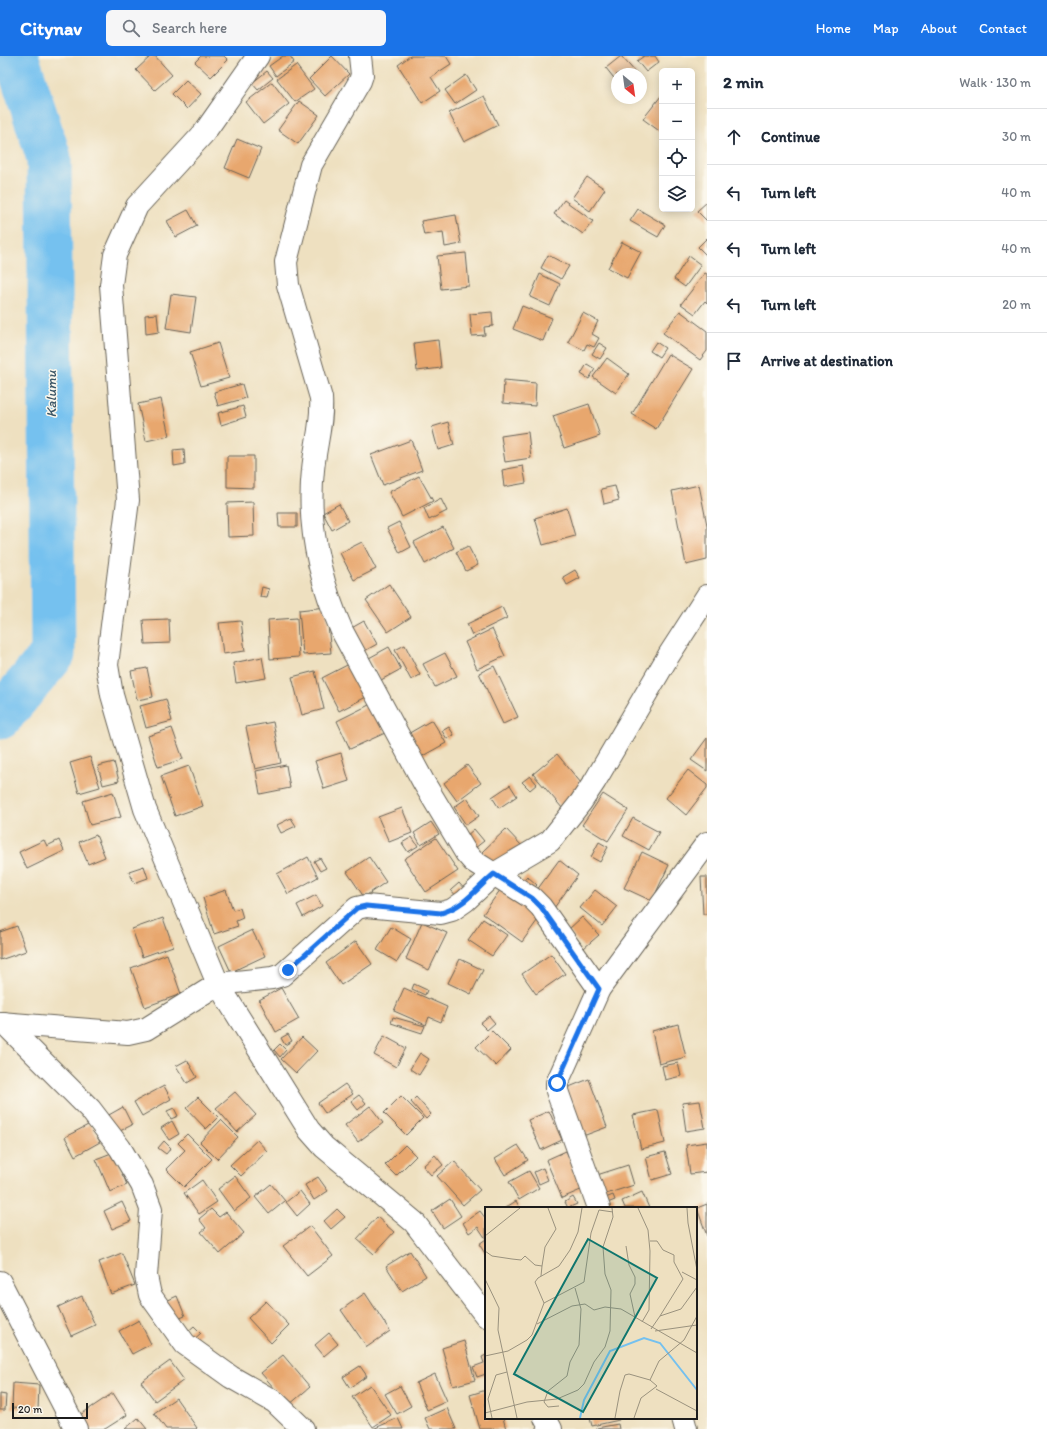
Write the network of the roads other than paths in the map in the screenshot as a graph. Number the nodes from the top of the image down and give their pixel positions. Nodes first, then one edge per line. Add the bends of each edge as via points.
1 (258, 56) edge
2 (360, 56) edge
3 (707, 596) edge
4 (707, 843) edge
5 (494, 874) junction
6 (218, 984) junction
7 (599, 989) junction
8 (2, 1023) edge
9 (599, 1207) edge
10 (0, 1282) edge
11 (485, 1315) edge
12 (546, 1419) edge
13 (683, 1419) edge
14 (76, 1429) edge
15 (303, 1429) edge
16 (551, 1429) edge
17 (686, 1429) edge

1 - 6 street via 204,133 137,206 116,255 111,286 128,500 108,653 108,679 145,809
2 - 5 street via 360,82 310,165 286,262 288,285 320,398 321,416 313,471 312,525 321,568 342,631 424,784 466,853 473,861
3 - 5 street via 669,654 581,802 550,841
4 - 7 street
5 - 6 street via 465,901 452,910 441,913 366,906 357,908 282,975
5 - 7 street via 532,898 541,907
6 - 8 street via 146,1029 128,1033
6 - 11 street via 316,1139 414,1222
7 - 9 street via 557,1083 557,1091
8 - 15 street via 90,1109 120,1148 142,1185 151,1209 147,1284 150,1295 179,1336 185,1344 231,1377 275,1402
10 - 14 street
12 - 16 street
13 - 17 street

